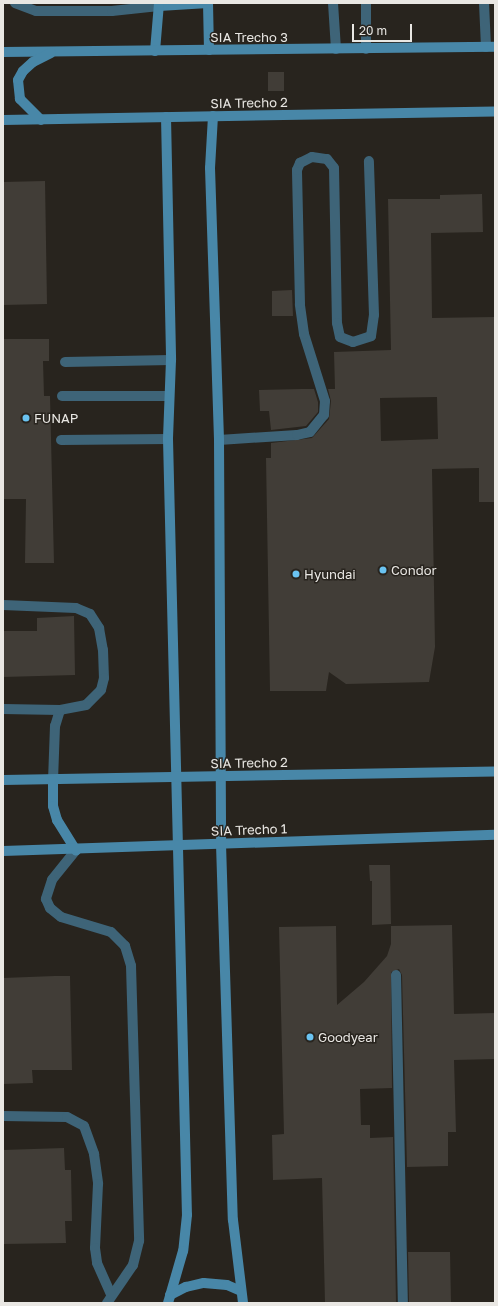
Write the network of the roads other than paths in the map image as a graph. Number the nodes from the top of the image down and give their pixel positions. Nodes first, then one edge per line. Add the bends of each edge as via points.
1 (15, 3) edge
2 (208, 3) edge
3 (333, 3) edge
4 (366, 3) edge
5 (484, 3) edge
6 (159, 5) edge
7 (491, 47) edge
8 (336, 49) junction
9 (366, 49) junction
10 (209, 50) junction
11 (155, 51) junction
12 (3, 52) edge
13 (53, 52) junction
14 (495, 111) edge
15 (214, 116) junction
16 (166, 117) junction
17 (3, 120) edge
18 (41, 120) junction
19 (369, 161) dead end
20 (170, 360) junction
21 (65, 362) dead end
22 (62, 396) dead end
23 (169, 396) junction
24 (168, 439) junction
25 (61, 440) dead end
26 (219, 440) junction
27 (3, 605) edge
28 (3, 709) edge
29 (60, 710) junction
30 (495, 771) edge
31 (178, 776) junction
32 (221, 777) junction
33 (3, 780) edge
34 (53, 780) junction
35 (495, 836) edge
36 (221, 844) junction
37 (178, 845) junction
38 (76, 850) junction
39 (3, 851) edge
40 (396, 975) dead end
41 (3, 1116) edge
42 (241, 1290) junction
43 (109, 1299) edge
44 (169, 1299) edge
45 (243, 1303) edge
46 (402, 1303) edge

1 - 6 lane via 36,12 112,11
2 - 6 main road
2 - 10 main road
3 - 8 lane
4 - 9 lane
5 - 7 lane
6 - 11 main road
7 - 9 main road, SIA Trecho 3
8 - 9 main road, SIA Trecho 3
8 - 10 main road, SIA Trecho 3
10 - 11 main road, SIA Trecho 3
11 - 13 main road, SIA Trecho 3
12 - 13 main road, SIA Trecho 3
13 - 18 main road via 33,62 18,80 20,99
14 - 15 main road, SIA Trecho 2
15 - 16 main road, SIA Trecho 2
15 - 26 main road via 210,168
16 - 18 main road, SIA Trecho 2
16 - 20 main road
17 - 18 main road, SIA Trecho 2
19 - 26 lane via 374,315 371,336 353,342 340,337 337,323 334,168 327,159 312,157 300,163 298,170 300,304 304,334 325,401 324,415 310,432
20 - 21 lane
20 - 23 main road
22 - 23 lane
23 - 24 main road
24 - 25 lane
24 - 31 main road
26 - 32 main road
27 - 29 lane via 76,608 90,614 99,628 104,678 101,690 86,705
28 - 29 lane
29 - 34 lane via 54,726
30 - 32 main road, SIA Trecho 2
31 - 32 main road, SIA Trecho 2
31 - 34 main road, SIA Trecho 2
31 - 37 main road
32 - 36 main road
33 - 34 main road, SIA Trecho 2
34 - 38 main road via 53,806 57,820
35 - 36 main road, SIA Trecho 1
36 - 37 main road, SIA Trecho 1
36 - 42 main road via 233,1220
37 - 38 main road, SIA Trecho 1
37 - 44 main road via 187,1215 184,1251
38 - 39 main road, SIA Trecho 1
38 - 43 lane via 52,880 46,899 50,908 61,917 111,932 125,946 131,966 139,1241 133,1264
40 - 46 lane
41 - 43 lane via 67,1117 84,1126 94,1154 98,1184 95,1248 97,1263
42 - 44 main road via 226,1285 204,1283 186,1287
42 - 45 main road

